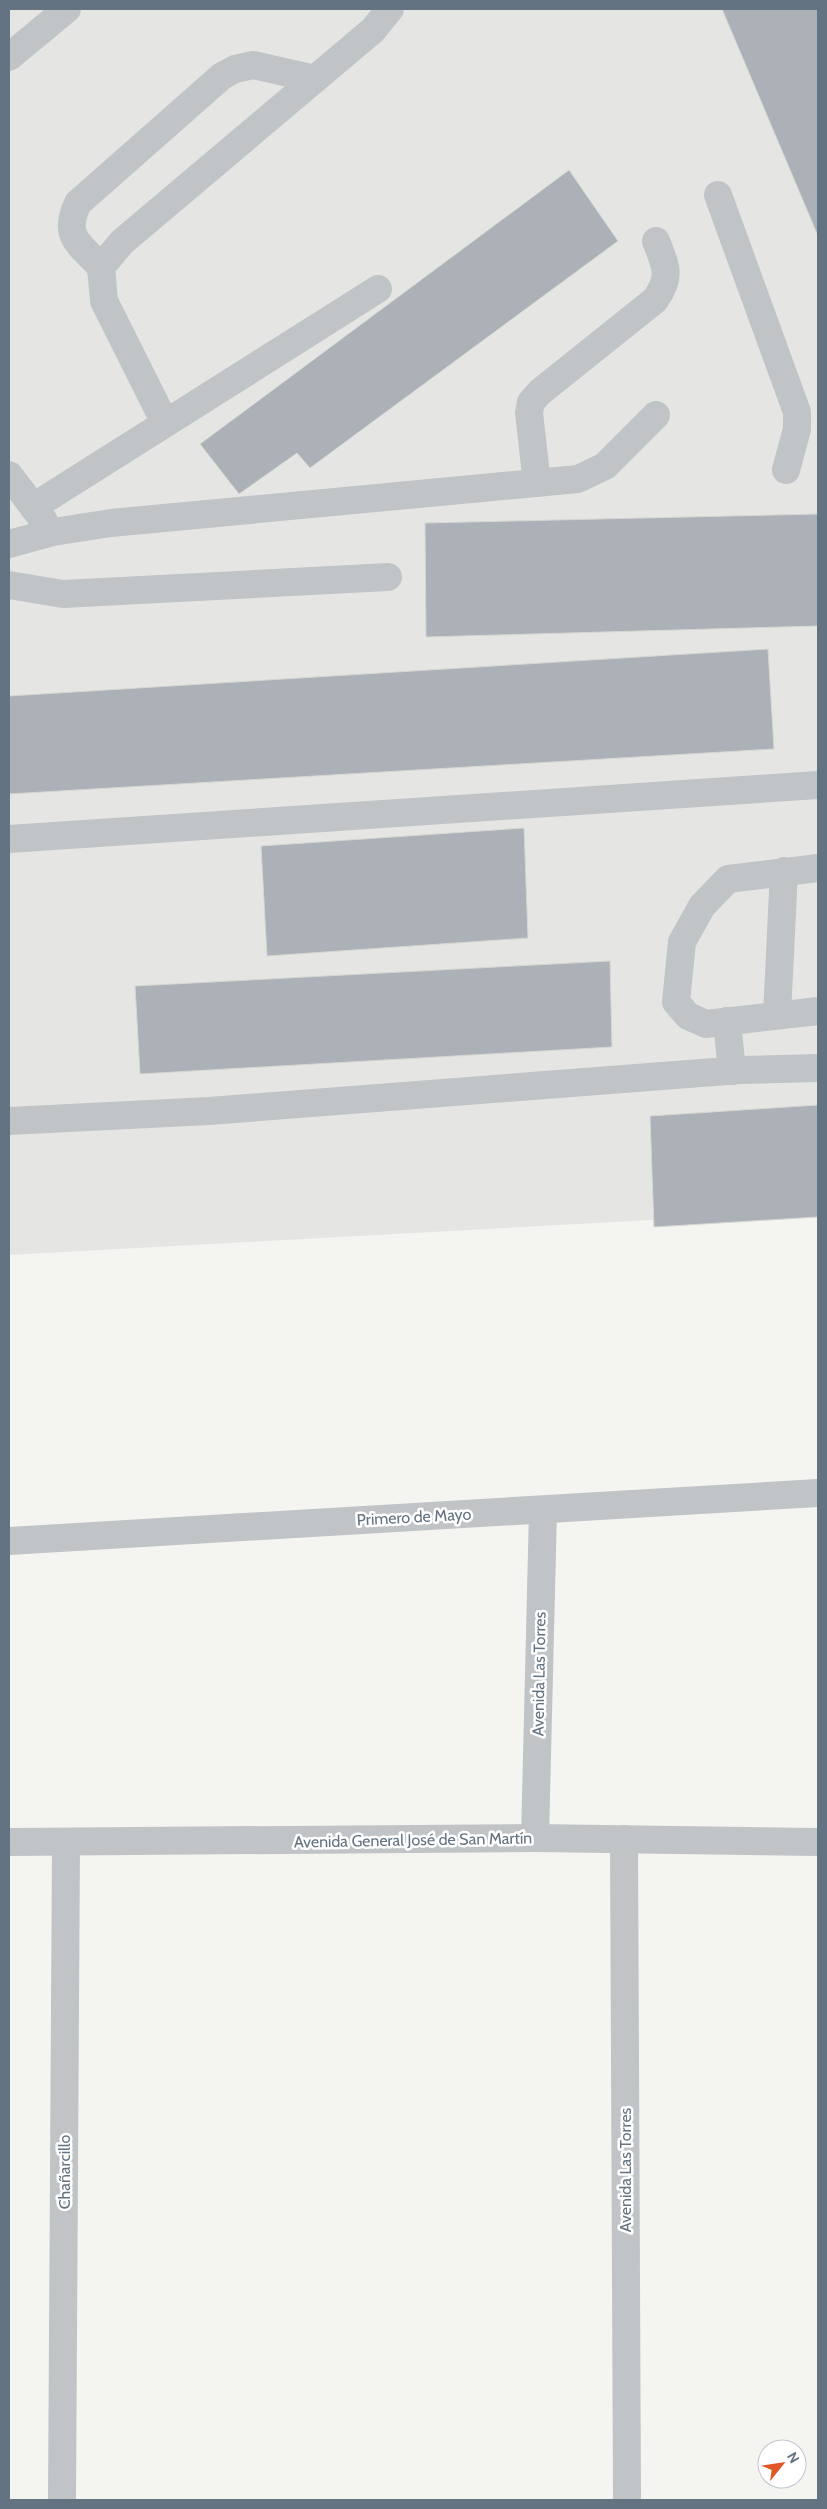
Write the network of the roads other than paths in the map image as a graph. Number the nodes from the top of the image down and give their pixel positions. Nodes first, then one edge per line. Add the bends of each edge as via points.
1 (67, 9) edge
2 (390, 9) edge
3 (9, 57) edge
4 (315, 79) junction
5 (718, 195) dead end
6 (656, 240) dead end
7 (101, 267) junction
8 (378, 289) dead end
9 (808, 409) edge
10 (656, 415) dead end
11 (165, 424) junction
12 (786, 470) dead end
13 (9, 475) edge
14 (537, 483) junction
15 (33, 507) junction
16 (53, 532) junction
17 (9, 544) edge
18 (388, 577) dead end
19 (9, 585) edge
20 (818, 785) edge
21 (9, 838) edge
22 (818, 868) edge
23 (784, 870) junction
24 (818, 1011) edge
25 (777, 1015) junction
26 (727, 1021) junction
27 (818, 1068) edge
28 (732, 1071) junction
29 (9, 1121) edge
30 (818, 1493) edge
31 (542, 1510) junction
32 (9, 1541) edge
33 (535, 1838) junction
34 (624, 1839) junction
35 (9, 1842) edge
36 (818, 1842) edge
37 (66, 1844) junction
38 (62, 2500) edge
39 (626, 2500) edge

1 - 3 street
2 - 4 street via 373,30
4 - 7 street via 122,242
4 - 7 street via 253,65 235,69 222,76 92,190 78,203 70,219 72,236
5 - 9 street
6 - 14 street via 667,269 665,286 655,300 531,402
7 - 11 street via 104,301
8 - 11 street
9 - 12 street via 797,429
10 - 14 street via 605,466 592,474 578,479
11 - 15 street
13 - 15 street
14 - 16 street via 111,523
15 - 16 street
16 - 17 street
18 - 19 street via 63,594
20 - 21 street
22 - 23 street
23 - 25 street
23 - 26 street via 728,879 702,906 682,942 676,1002 688,1016 706,1024
24 - 25 street
25 - 26 street
26 - 28 street
27 - 28 street
28 - 29 street via 209,1111
30 - 31 street, Primero de Mayo
31 - 32 street, Primero de Mayo
31 - 33 street, Avenida Las Torres
33 - 34 street, Avenida General José de San Martín
33 - 37 street, Avenida General José de San Martín
34 - 36 street, Avenida General José de San Martín
34 - 39 street, Avenida Las Torres
35 - 37 street, Avenida General José de San Martín
37 - 38 street, Chañarcillo

